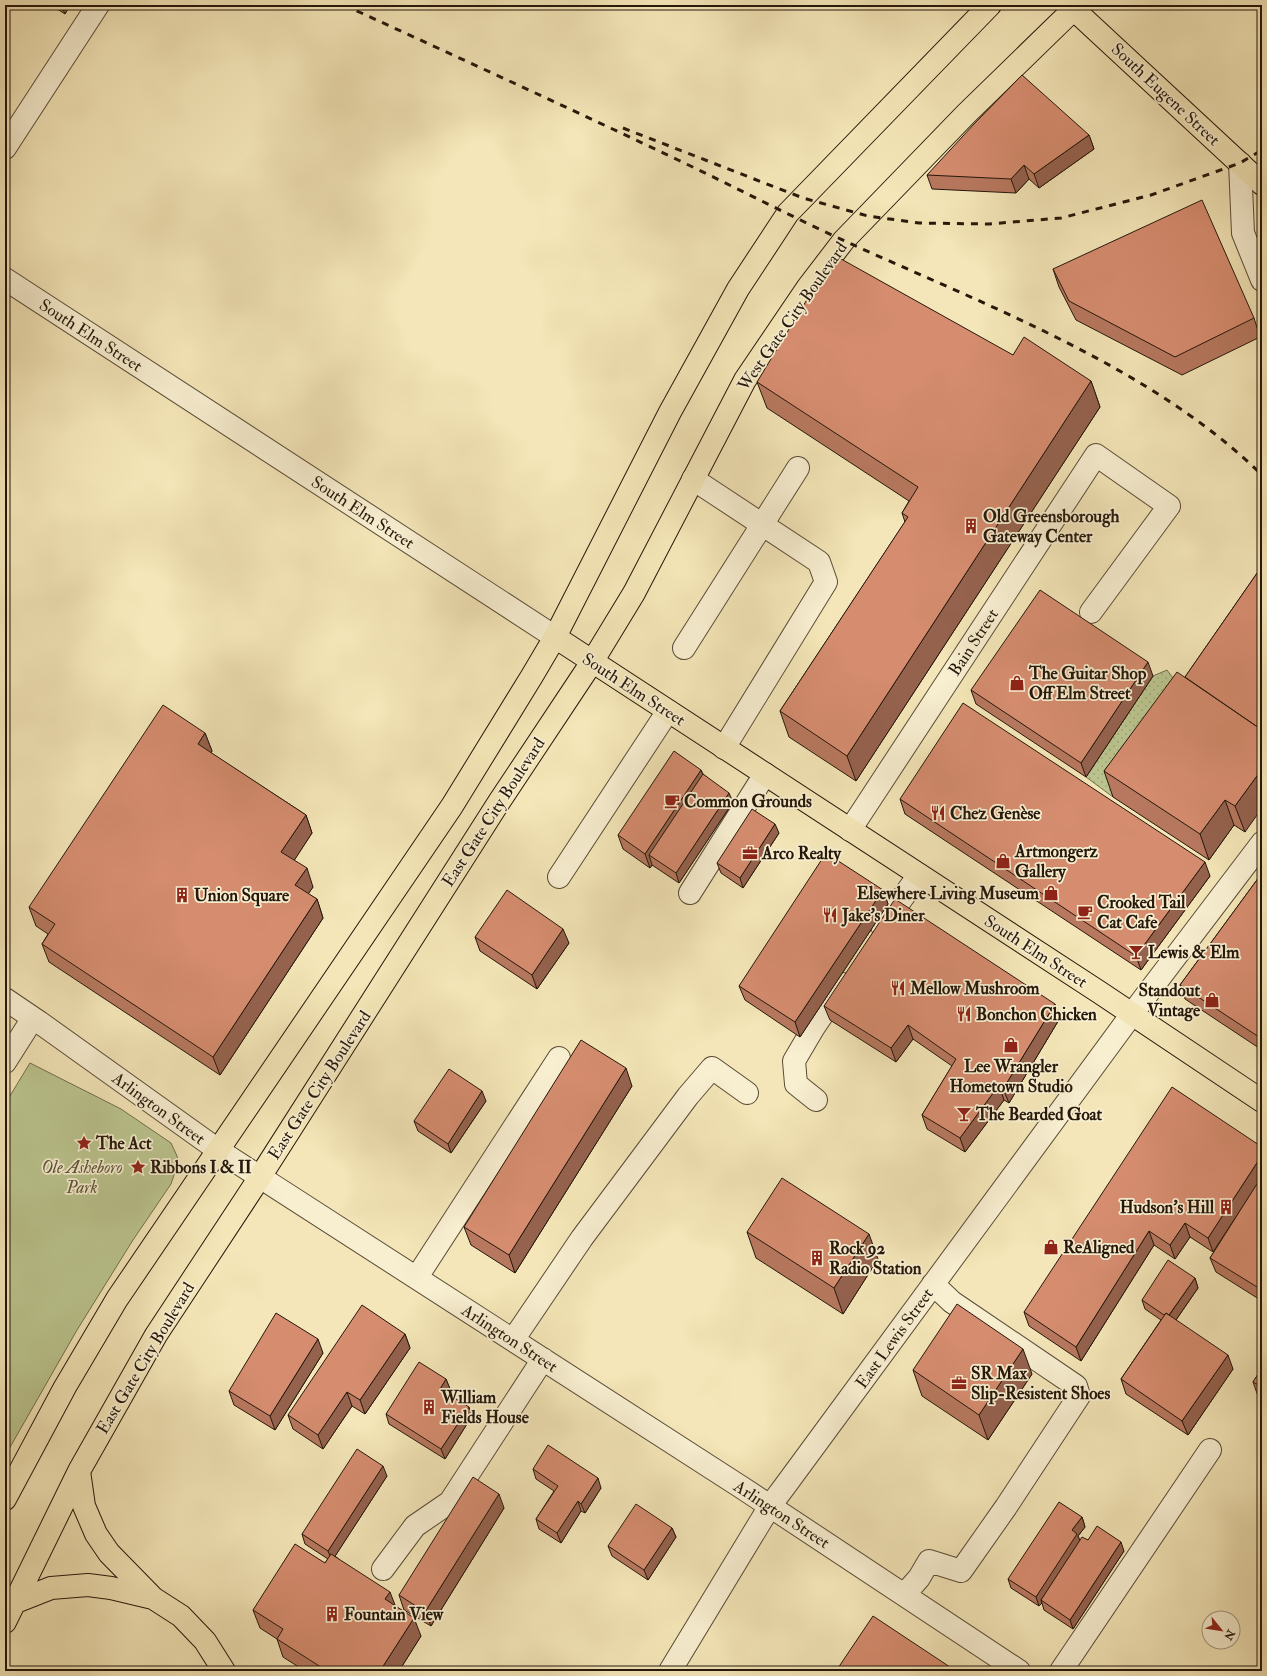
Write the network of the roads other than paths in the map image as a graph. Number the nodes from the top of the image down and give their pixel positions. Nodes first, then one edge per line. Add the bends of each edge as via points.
1 (98, 5) edge
2 (990, 5) edge
3 (1074, 6) edge
4 (5, 148) edge
5 (1240, 163) junction
6 (1262, 184) edge
7 (5, 279) edge
8 (1262, 280) edge
9 (798, 468) dead end
10 (693, 479) junction
11 (762, 524) junction
12 (1091, 612) dead end
13 (555, 637) junction
14 (684, 648) dead end
15 (592, 662) junction
16 (668, 711) junction
17 (724, 748) junction
18 (764, 774) junction
19 (850, 830) junction
20 (1262, 843) edge
21 (919, 875) junction
22 (559, 877) dead end
23 (690, 893) dead end
24 (872, 941) edge
25 (855, 965) edge
26 (5, 999) edge
27 (1132, 1014) junction
28 (33, 1018) junction
29 (559, 1058) dead end
30 (5, 1062) edge
31 (747, 1093) dead end
32 (816, 1100) dead end
33 (1262, 1101) edge
34 (218, 1150) junction
35 (260, 1177) junction
36 (417, 1277) junction
37 (933, 1284) junction
38 (513, 1340) junction
39 (543, 1359) junction
40 (1210, 1450) dead end
41 (78, 1472) junction
42 (5, 1499) edge
43 (770, 1506) junction
44 (383, 1569) dead end
45 (904, 1595) junction
46 (153, 1598) junction
47 (9, 1613) edge
48 (224, 1671) edge
49 (670, 1671) edge
50 (1019, 1671) edge
51 (1061, 1671) edge

1 - 4 street
2 - 13 main road via 788,213 738,290 684,386
3 - 5 main road, South Eugene Street
3 - 10 main road, West Gate City Boulevard via 844,240 808,287 745,380
5 - 6 main road, South Eugene Street
5 - 8 street via 1243,233
7 - 13 street, South Elm Street
9 - 11 street
10 - 11 street
10 - 15 main road, West Gate City Boulevard via 634,593
11 - 14 street
11 - 17 street via 819,562 826,582
12 - 19 street, Bain Street via 1169,506 1096,454
13 - 15 main road, South Elm Street
13 - 34 main road via 452,806
15 - 16 main road, South Elm Street
15 - 35 main road, East Gate City Boulevard via 499,802
16 - 17 main road, South Elm Street
16 - 22 street
17 - 18 main road, South Elm Street
18 - 19 main road, South Elm Street
18 - 23 street
19 - 21 main road, South Elm Street
20 - 27 street, East Lewis Street
21 - 24 street
21 - 27 main road, South Elm Street
25 - 32 street via 794,1061 796,1084
26 - 28 street, Arlington Street
27 - 33 main road, South Elm Street
27 - 37 street, East Lewis Street
28 - 30 street
28 - 34 street, Arlington Street
29 - 36 street
31 - 38 street via 712,1068 688,1096 582,1238
34 - 35 street, Arlington Street
34 - 42 main road via 117,1299 65,1387
35 - 36 street, Arlington Street
35 - 41 main road, East Gate City Boulevard via 156,1335
36 - 38 street, Arlington Street
37 - 43 street, East Lewis Street
37 - 45 street via 952,1302 1076,1386 1079,1396 961,1571 929,1561 919,1578
38 - 39 street, Arlington Street
39 - 43 street, Arlington Street
39 - 44 street via 450,1502 414,1526
40 - 51 street
41 - 46 main road via 84,1506 96,1534 109,1553
41 - 47 main road, East Gate City Boulevard
43 - 45 street, Arlington Street
43 - 49 street, East Lewis Street
45 - 50 street, Arlington Street
46 - 47 main road via 88,1585 51,1588
46 - 48 main road via 181,1616 205,1641

